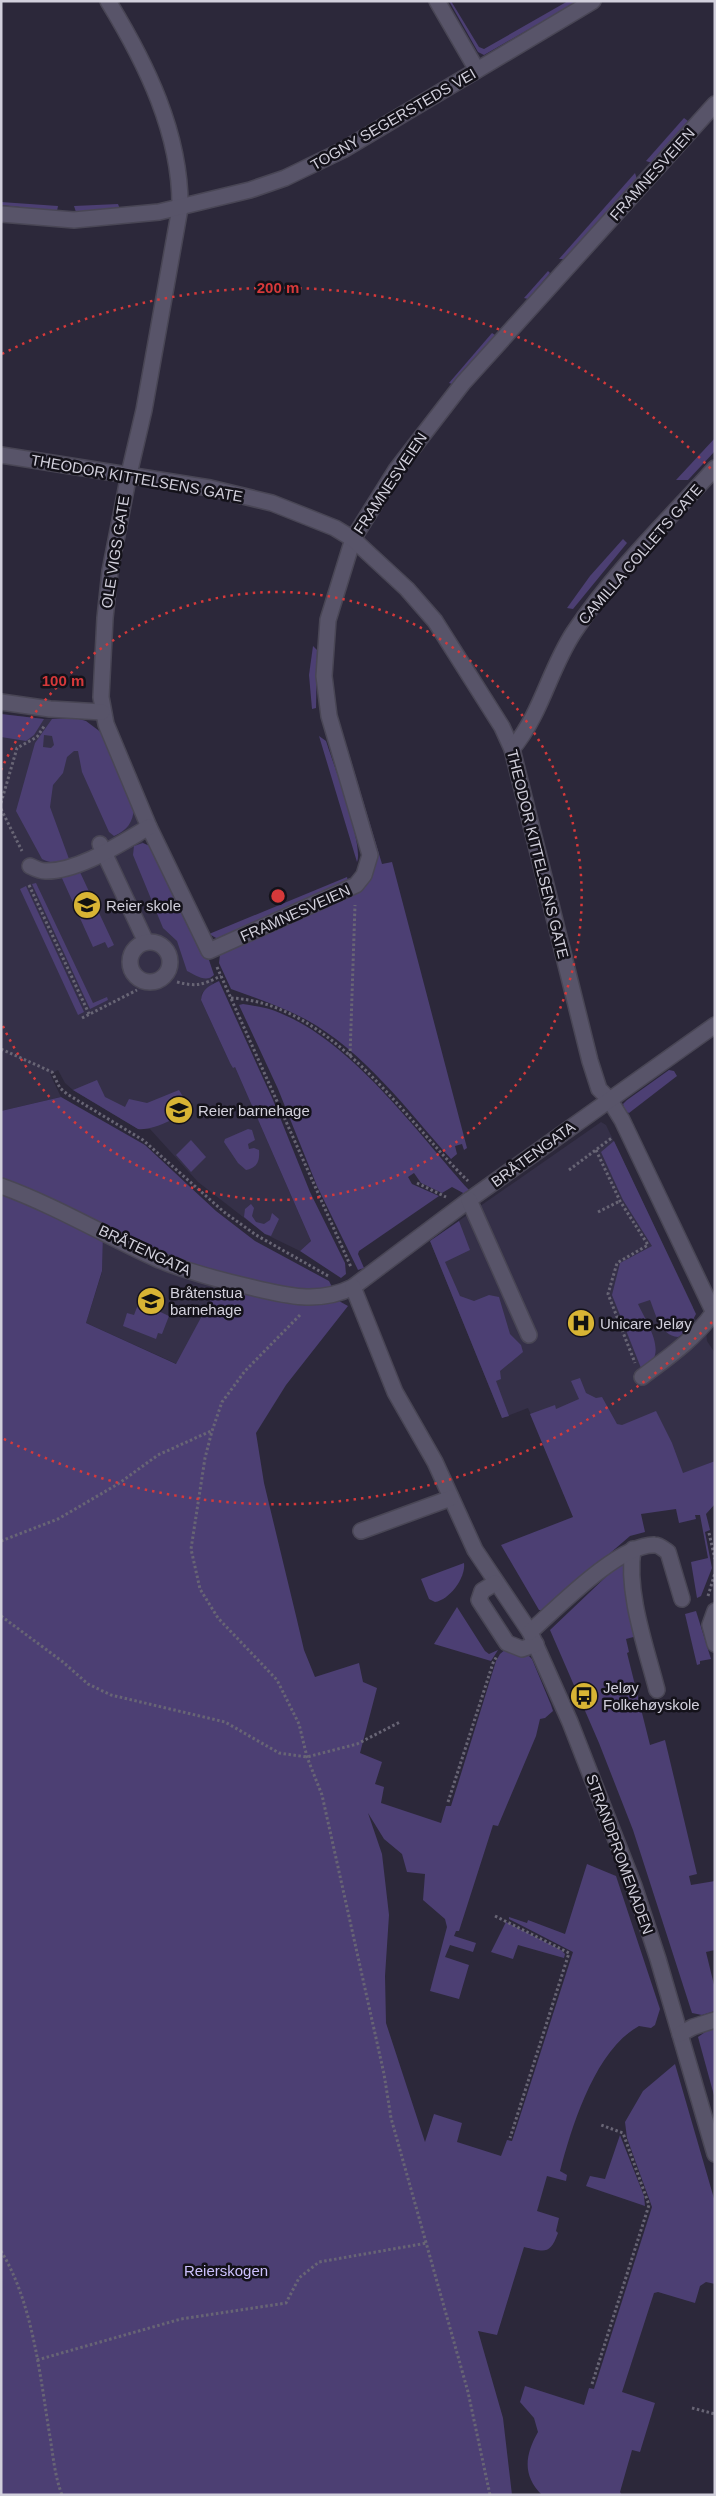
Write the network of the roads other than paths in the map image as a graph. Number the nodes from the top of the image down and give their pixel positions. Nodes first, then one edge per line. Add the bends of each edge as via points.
1 (108, 1) edge
2 (437, 1) edge
3 (593, 1) edge
4 (477, 70) junction
5 (715, 104) edge
6 (180, 208) junction
7 (1, 214) edge
8 (1, 455) edge
9 (715, 468) edge
10 (129, 474) junction
11 (352, 539) junction
12 (1, 702) edge
13 (102, 712) junction
14 (512, 749) junction
15 (149, 827) junction
16 (102, 848) junction
17 (30, 866) road end
18 (146, 942) dead end
19 (209, 951) joint
20 (715, 1025) edge
21 (610, 1099) junction
22 (1, 1186) edge
23 (474, 1196) junction
24 (354, 1287) junction
25 (714, 1314) edge
26 (529, 1334) dead end
27 (642, 1377) road end
28 (451, 1498) junction
29 (361, 1531) dead end
30 (633, 1549) junction
31 (496, 1584) junction
32 (682, 1599) dead end
33 (711, 1605) edge
34 (533, 1638) junction
35 (715, 1644) edge
36 (656, 1690) dead end
37 (715, 2020) edge
38 (680, 2034) junction
39 (715, 2154) edge

1 - 6 street, OLE VIGS GATE via 149,73 160,103 175,161
2 - 4 street
3 - 4 street, TOGNY SEGERSTEDS VEI
4 - 6 street, TOGNY SEGERSTEDS VEI via 315,165 250,190
5 - 11 street, FRAMNESVEIEN via 463,383 396,470
6 - 7 street, TOGNY SEGERSTEDS VEI via 114,218 74,220
6 - 10 street, OLE VIGS GATE via 146,400
8 - 10 street, THEODOR KITTELSENS GATE
9 - 14 street, CAMILLA COLLETS GATE via 573,633 527,731
10 - 11 street, THEODOR KITTELSENS GATE via 249,496 335,528
10 - 13 street, OLE VIGS GATE via 110,572
11 - 14 street, THEODOR KITTELSENS GATE via 407,589 435,621 502,727
11 - 19 street, FRAMNESVEIEN via 328,620 324,676 329,716 370,855 364,875 356,885
12 - 13 street
13 - 15 street, OLE VIGS GATE
14 - 21 street, THEODOR KITTELSENS GATE via 590,1061 599,1089
15 - 16 street
15 - 19 street, OLE VIGS GATE
16 - 17 street via 60,869 43,871
16 - 18 street
20 - 21 street, BRÅTENGATA
21 - 23 street, BRÅTENGATA
21 - 25 street, THEODOR KITTELSENS GATE
22 - 24 street, BRÅTENGATA via 43,1202 134,1248 193,1273 265,1291 316,1298 337,1295
23 - 24 street, BRÅTENGATA
23 - 26 street
24 - 28 street via 395,1392
25 - 27 street via 692,1337
28 - 29 street
28 - 31 street, STRANDPROMENADEN via 475,1550
30 - 32 street via 656,1545 668,1552
30 - 34 street via 613,1560
30 - 36 street via 631,1583
31 - 34 street, STRANDPROMENADEN
31 - 34 street via 482,1591 479,1600 507,1643 522,1649
33 - 35 street via 710,1625
34 - 38 street, STRANDPROMENADEN via 570,1722 634,1886
37 - 38 street
38 - 39 street, STRANDPROMENADEN

